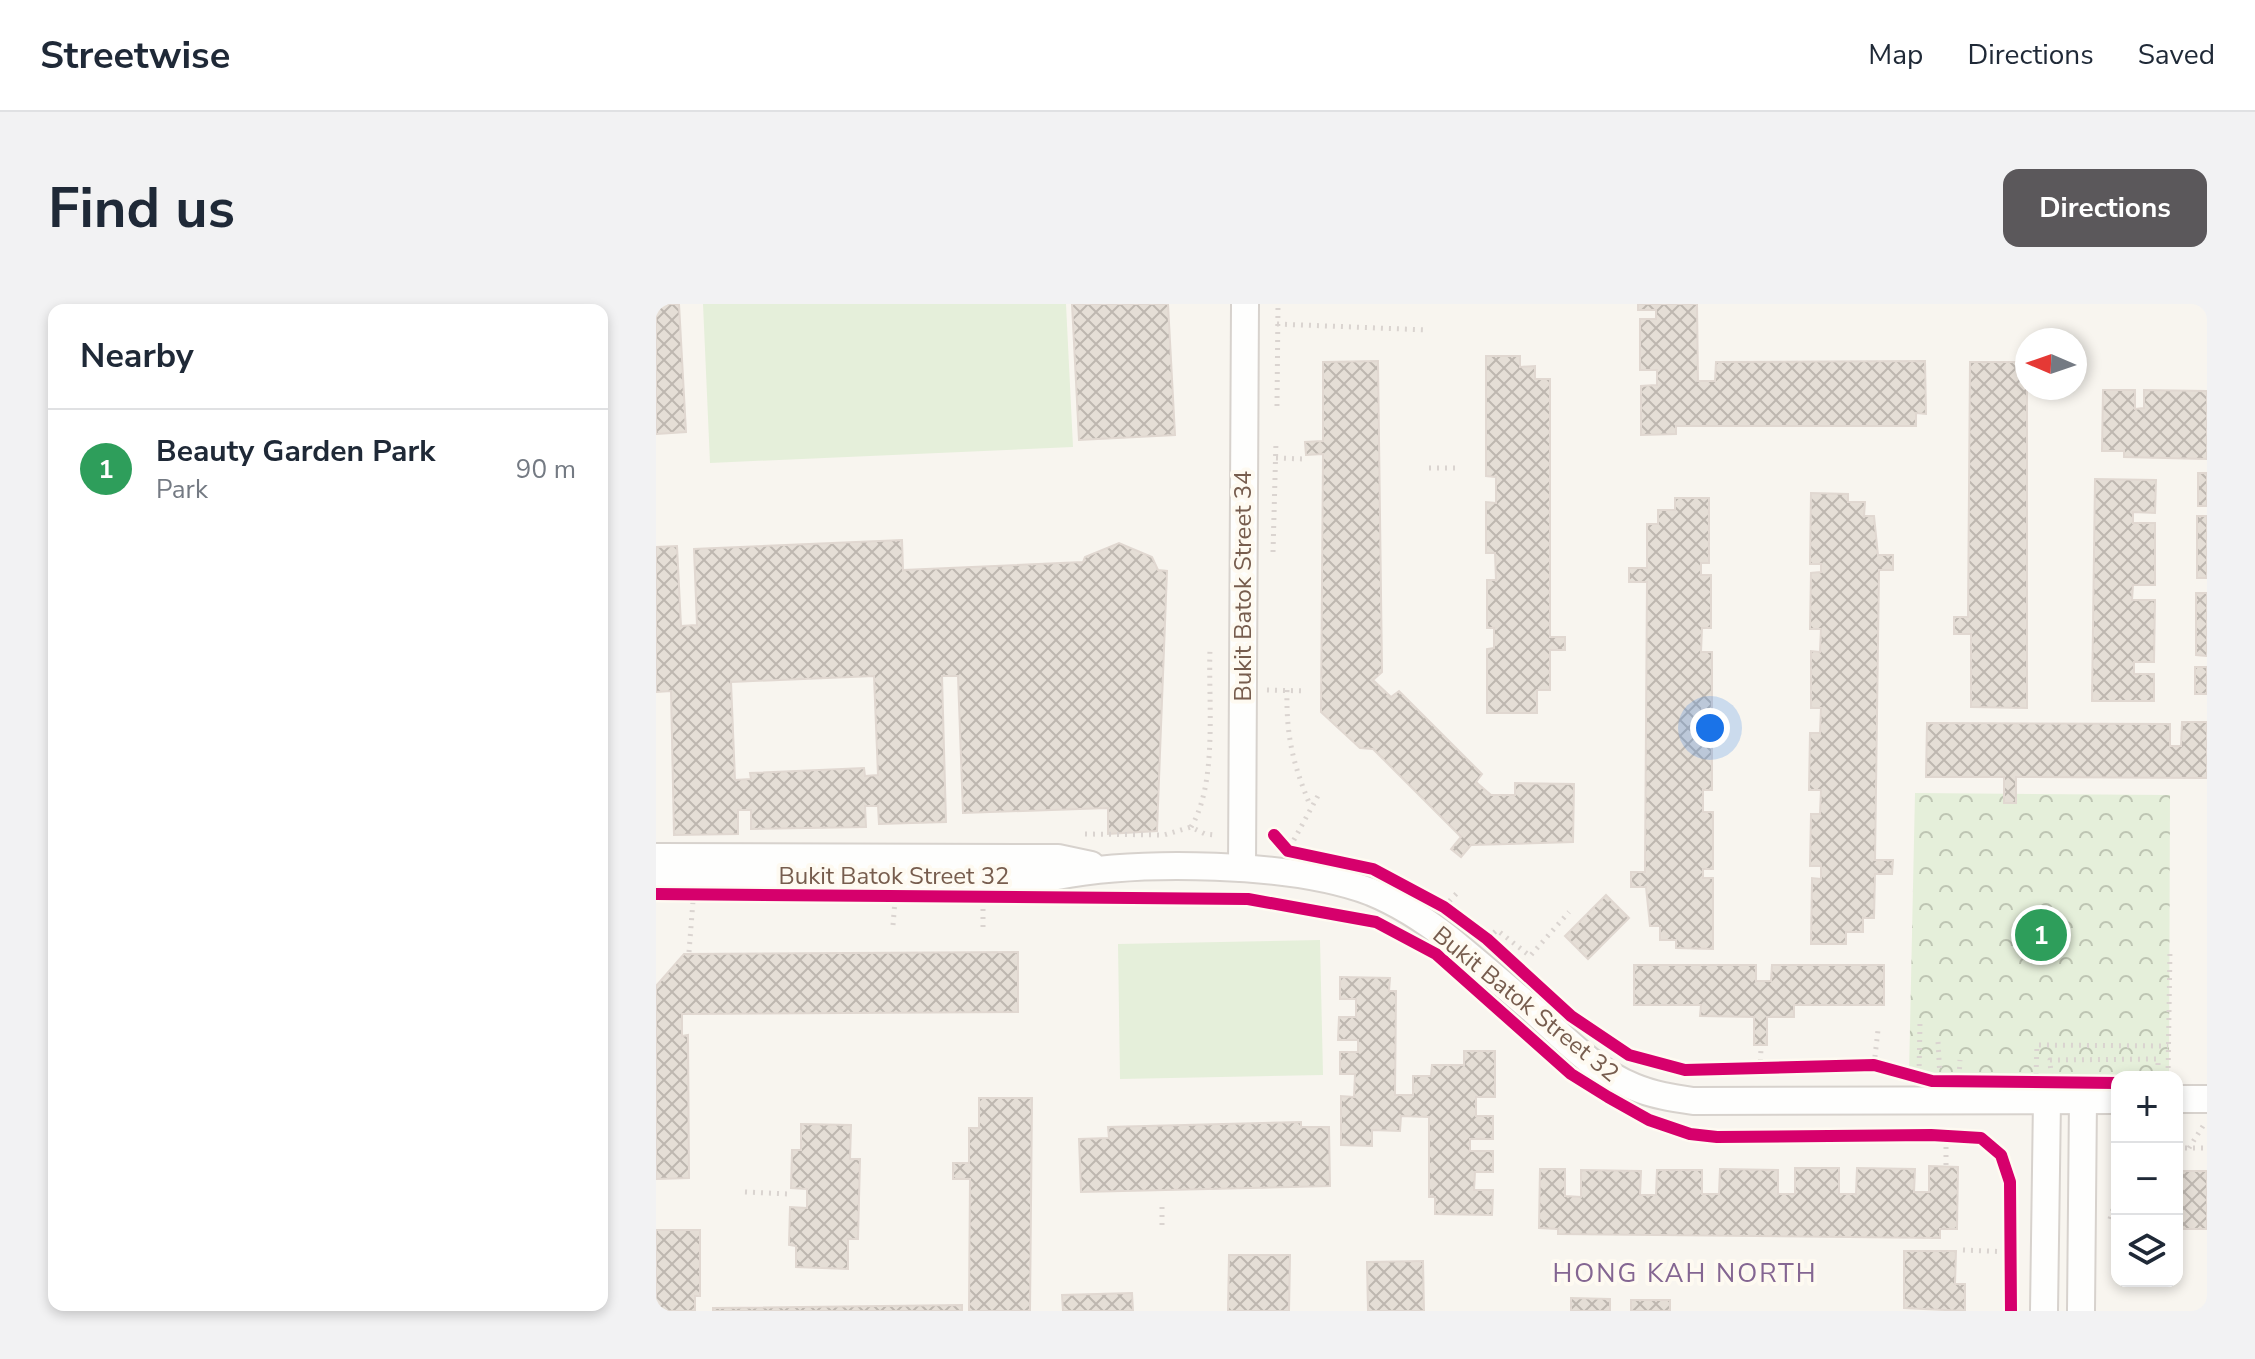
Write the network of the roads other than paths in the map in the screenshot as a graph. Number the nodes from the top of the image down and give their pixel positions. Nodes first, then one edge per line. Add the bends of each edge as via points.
1 (1245, 304) edge
2 (656, 857) edge
3 (1103, 868) junction
4 (1242, 868) junction
5 (656, 876) edge
6 (2061, 1092) junction
7 (2111, 1099) edge
8 (2183, 1099) edge
9 (2207, 1099) edge
10 (2044, 1311) edge
11 (2081, 1311) edge

1 - 4 street, Bukit Batok Street 34
2 - 3 street via 1058,858
3 - 4 street, Bukit Batok Street 32
3 - 5 street, Bukit Batok Street 32 via 1057,876
4 - 6 street, Bukit Batok Street 32 via 1339,883 1402,908 1446,937 1605,1072 1648,1093 1693,1101 1934,1085
6 - 7 street, Bukit Batok Street 32
6 - 10 street
6 - 11 street
8 - 9 street

